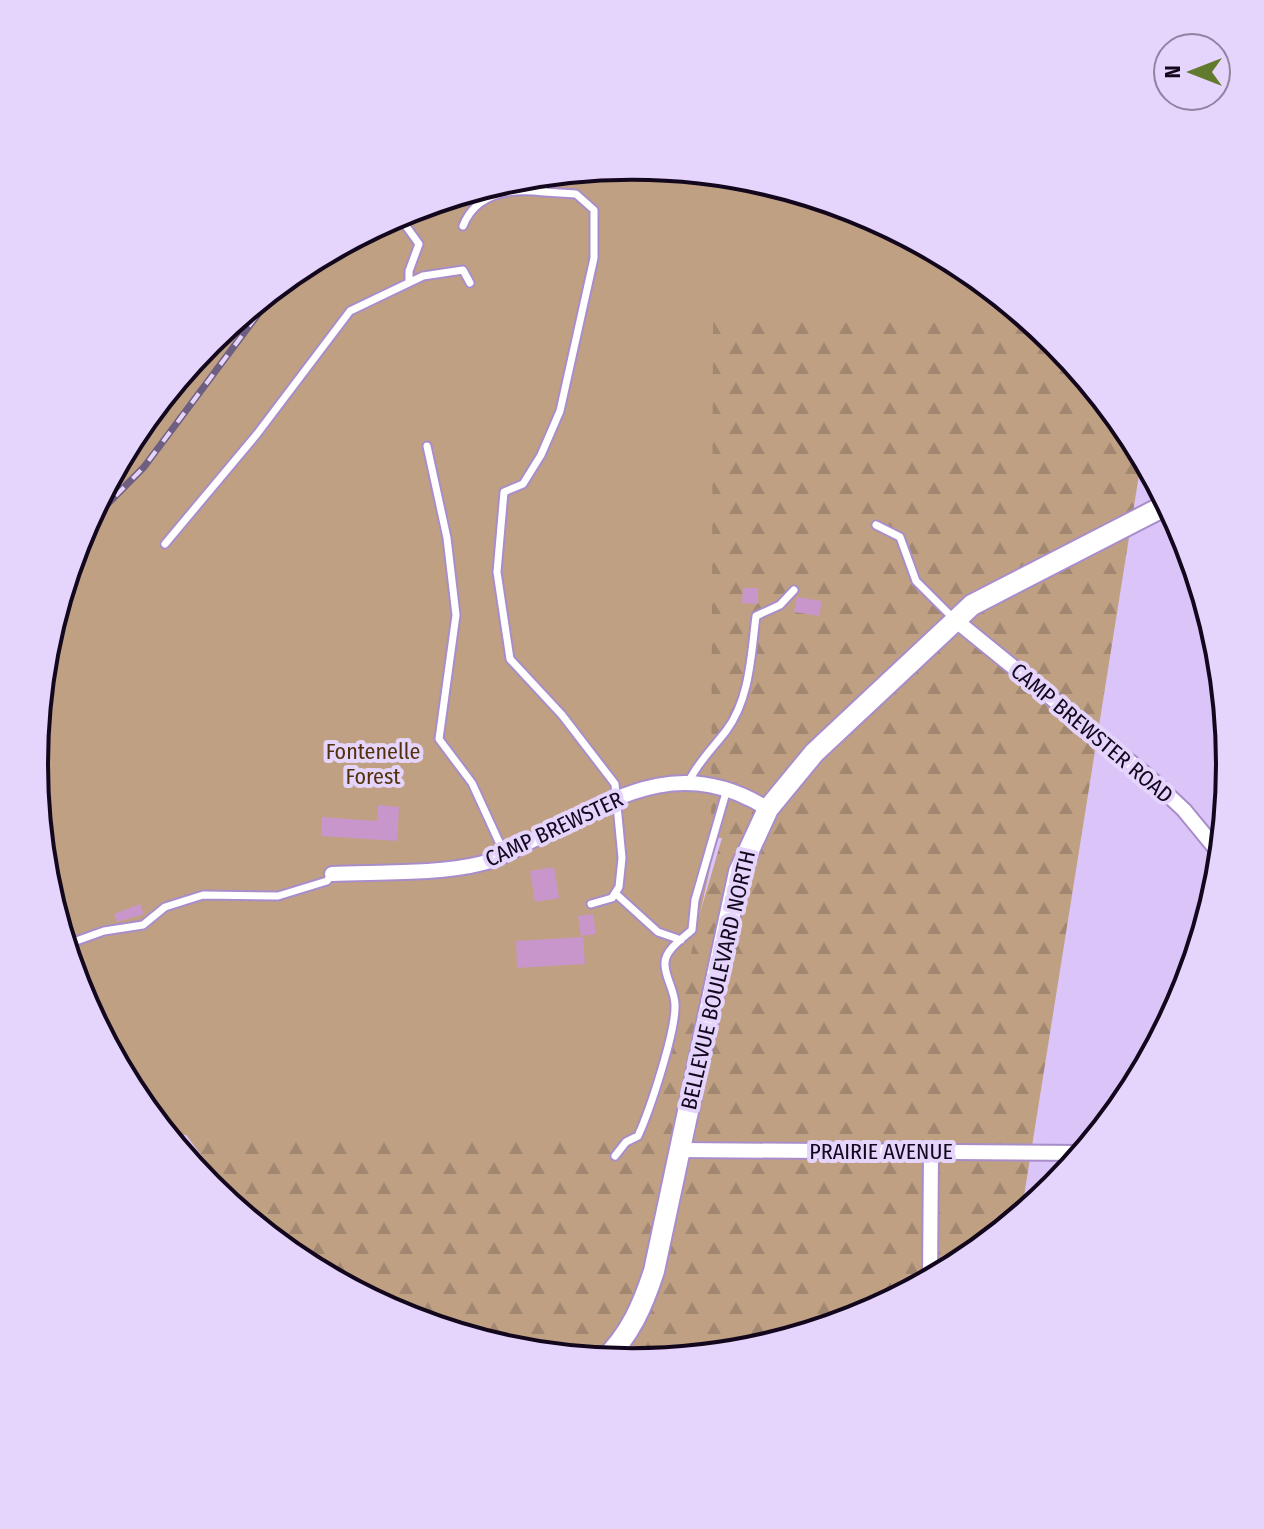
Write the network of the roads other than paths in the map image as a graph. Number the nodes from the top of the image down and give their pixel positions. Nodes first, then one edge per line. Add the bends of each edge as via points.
1 (543, 187) edge
2 (528, 190) edge
3 (544, 192) junction
4 (490, 198) edge
5 (406, 226) edge
6 (463, 226) dead end
7 (409, 282) junction
8 (470, 283) dead end
9 (427, 446) dead end
10 (1157, 509) edge
11 (876, 525) dead end
12 (165, 544) dead end
13 (794, 590) dead end
14 (954, 619) junction
15 (689, 781) junction
16 (727, 788) junction
17 (614, 798) junction
18 (768, 809) junction
19 (1211, 843) edge
20 (505, 855) junction
21 (332, 874) joint
22 (615, 893) junction
23 (591, 904) dead end
24 (681, 940) junction
25 (76, 941) edge
26 (680, 1150) junction
27 (931, 1152) junction
28 (1068, 1153) edge
29 (615, 1156) dead end
30 (930, 1266) edge
31 (615, 1348) edge

1 - 3 lane
2 - 3 lane
3 - 17 lane via 576,194 594,210 594,258 560,411 523,484 504,492 497,572 510,659 615,784
4 - 6 lane via 468,213
5 - 7 lane via 419,244
7 - 8 lane via 463,270
7 - 12 lane via 350,311
9 - 20 lane via 447,538 456,615 439,739 472,783
10 - 14 main road, BELLEVUE BOULEVARD NORTH via 1009,582
11 - 14 lane via 900,537 916,581
13 - 15 lane via 780,605 756,616 745,690 727,730 701,758
14 - 18 main road, BELLEVUE BOULEVARD NORTH via 814,753
14 - 19 street, CAMP BREWSTER ROAD via 1150,778
15 - 16 street, CAMP BREWSTER
15 - 17 street, CAMP BREWSTER via 657,784
16 - 18 street, CAMP BREWSTER
16 - 24 lane via 695,900 692,930
17 - 20 street, CAMP BREWSTER
17 - 22 lane via 622,858
18 - 26 main road, BELLEVUE BOULEVARD NORTH via 739,872
20 - 21 street, CAMP BREWSTER via 478,865
21 - 25 lane via 327,881 278,896 203,895 165,907 143,925
22 - 23 lane
22 - 24 lane via 658,932
24 - 29 lane via 664,964 676,1009 649,1111 638,1136
26 - 27 street, PRAIRIE AVENUE
26 - 31 main road, BELLEVUE BOULEVARD NORTH via 643,1305
27 - 28 street, PRAIRIE AVENUE
27 - 30 street

